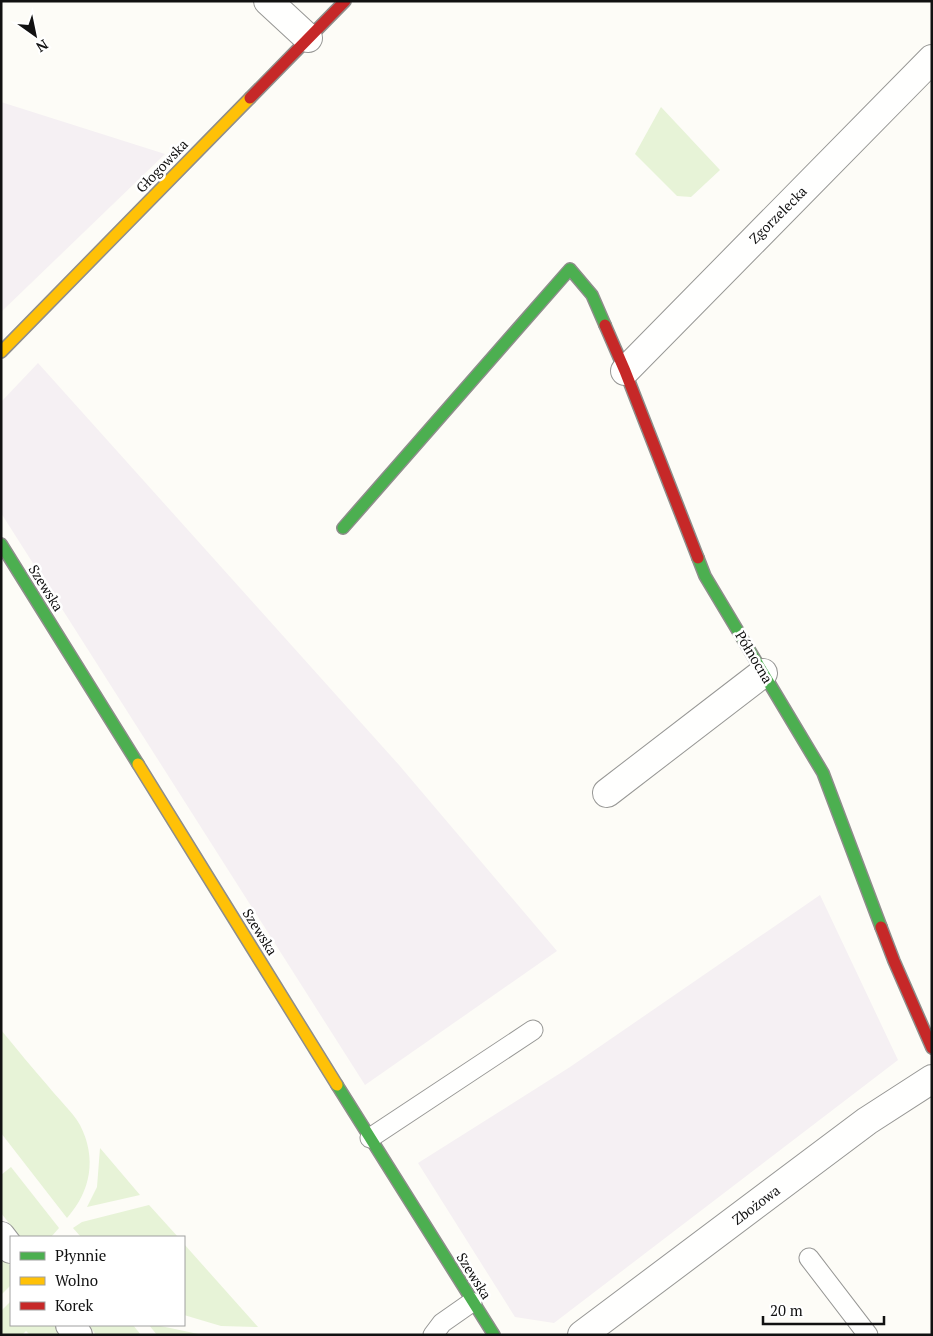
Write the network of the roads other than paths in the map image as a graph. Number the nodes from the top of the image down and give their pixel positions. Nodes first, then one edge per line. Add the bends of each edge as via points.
1 (268, 1) edge
2 (345, 1) edge
3 (308, 38) junction
4 (932, 59) edge
5 (1, 352) edge
6 (625, 371) junction
7 (343, 528) dead end
8 (1, 544) edge
9 (763, 673) junction
10 (607, 793) dead end
11 (533, 1030) dead end
12 (932, 1048) edge
13 (932, 1079) edge
14 (370, 1138) junction
15 (1, 1236) edge
16 (10, 1248) edge
17 (809, 1258) dead end
18 (472, 1302) junction
19 (433, 1335) edge
20 (494, 1335) edge
21 (582, 1335) edge
22 (868, 1335) edge

1 - 3 street
2 - 3 street, Głogowska
3 - 5 street, Głogowska
4 - 6 street, Zgorzelecka
6 - 7 street, Północna via 592,295 570,270
6 - 9 street, Północna via 705,576
8 - 14 street, Szewska
9 - 10 street
9 - 12 street, Północna via 823,773 894,961
11 - 14 lane
13 - 21 street, Zbożowa via 867,1121
14 - 18 street, Szewska
15 - 16 street
17 - 22 lane
18 - 19 lane via 442,1323
18 - 20 street, Szewska

